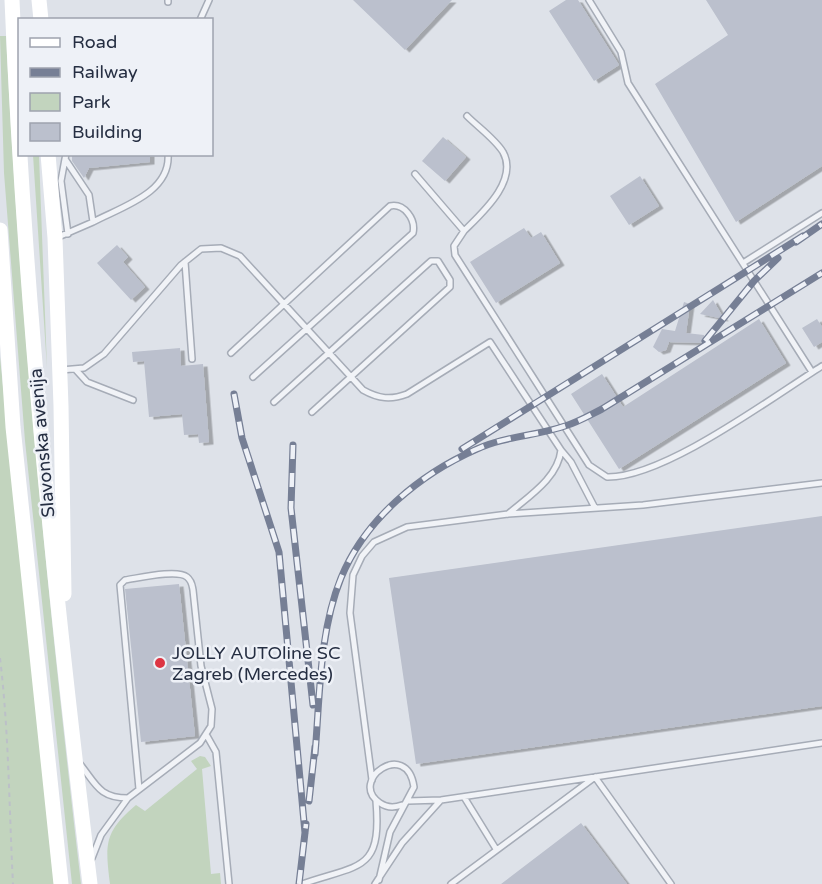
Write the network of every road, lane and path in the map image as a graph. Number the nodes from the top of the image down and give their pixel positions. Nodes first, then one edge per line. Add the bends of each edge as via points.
1 (12, 0) edge
2 (39, 0) edge
3 (209, 0) edge
4 (589, 0) edge
5 (40, 18) edge
6 (201, 18) edge
7 (18, 109) edge
8 (467, 116) dead end
9 (21, 156) edge
10 (48, 156) edge
11 (168, 156) edge
12 (65, 157) edge
13 (415, 174) dead end
14 (822, 213) edge
15 (93, 222) junction
16 (0, 230) edge
17 (464, 231) junction
18 (62, 236) junction
19 (185, 262) junction
20 (743, 263) junction
21 (284, 304) junction
22 (307, 327) junction
23 (231, 353) dead end
24 (329, 353) junction
25 (192, 359) dead end
26 (822, 366) edge
27 (60, 370) junction
28 (76, 370) junction
29 (812, 372) junction
30 (253, 377) dead end
31 (351, 377) junction
32 (133, 400) dead end
33 (274, 402) dead end
34 (312, 412) dead end
35 (561, 450) junction
36 (822, 483) edge
37 (595, 508) junction
38 (508, 514) junction
39 (59, 620) junction
40 (0, 658) edge
41 (207, 736) junction
42 (822, 743) edge
43 (74, 756) junction
44 (595, 777) junction
45 (372, 780) junction
46 (139, 789) junction
47 (465, 797) junction
48 (128, 798) junction
49 (441, 800) junction
50 (376, 801) junction
51 (408, 801) junction
52 (402, 806) junction
53 (496, 849) junction
54 (88, 868) junction
55 (377, 882) edge
56 (14, 884) edge
57 (61, 884) edge
58 (90, 884) edge
59 (229, 884) edge
60 (302, 884) edge
61 (451, 884) edge
62 (671, 884) edge

1 - 7 main road, Slavonska avenija
2 - 5 main road
3 - 6 lane
4 - 20 lane via 621,52 628,83
8 - 17 lane via 503,151 506,160 505,176 497,195
9 - 39 main road, Slavonska avenija via 30,313
10 - 18 main road
11 - 15 lane via 166,170 155,189
12 - 15 lane via 89,195
12 - 18 lane via 60,182
13 - 17 lane
14 - 20 lane
15 - 18 lane
16 - 57 main road, Slavonska avenija via 13,427
17 - 29 lane via 454,246 455,255 589,465 607,477 670,461
18 - 27 main road
19 - 21 lane via 201,249 231,250
19 - 25 lane
19 - 28 lane via 104,354
20 - 29 lane
21 - 22 lane
21 - 22 lane via 390,206 404,209 414,224 413,233
21 - 23 lane
22 - 24 lane
22 - 30 lane
24 - 31 lane
24 - 31 lane via 431,261 438,261 450,287
24 - 33 lane
26 - 29 lane
27 - 28 lane
27 - 39 main road via 66,570
28 - 32 lane via 87,382
31 - 34 lane
31 - 35 lane via 374,396 395,399 490,342
35 - 37 lane
35 - 38 lane via 560,461 549,477
36 - 37 lane
37 - 38 lane
38 - 45 lane via 407,527 374,542 362,556 353,575 350,613
39 - 43 main road, Slavonska avenija
40 - 56 path via 8,724
41 - 46 lane
41 - 46 lane via 212,709 201,666 190,580 174,574 125,580 120,585 120,598
41 - 59 lane via 216,752
42 - 44 lane
43 - 48 lane via 110,798
43 - 54 main road, Slavonska avenija
44 - 47 lane
44 - 53 lane
44 - 62 lane
45 - 50 lane
45 - 51 lane via 378,769 385,766 404,768 414,787
46 - 48 lane
47 - 49 lane
47 - 53 lane
48 - 54 lane via 101,835
49 - 51 lane
49 - 55 lane via 402,843
50 - 52 lane via 390,808
50 - 60 lane via 379,830 376,846 368,858 348,870
51 - 52 lane
52 - 55 lane via 390,832
53 - 61 lane
54 - 58 main road, Slavonska avenija

